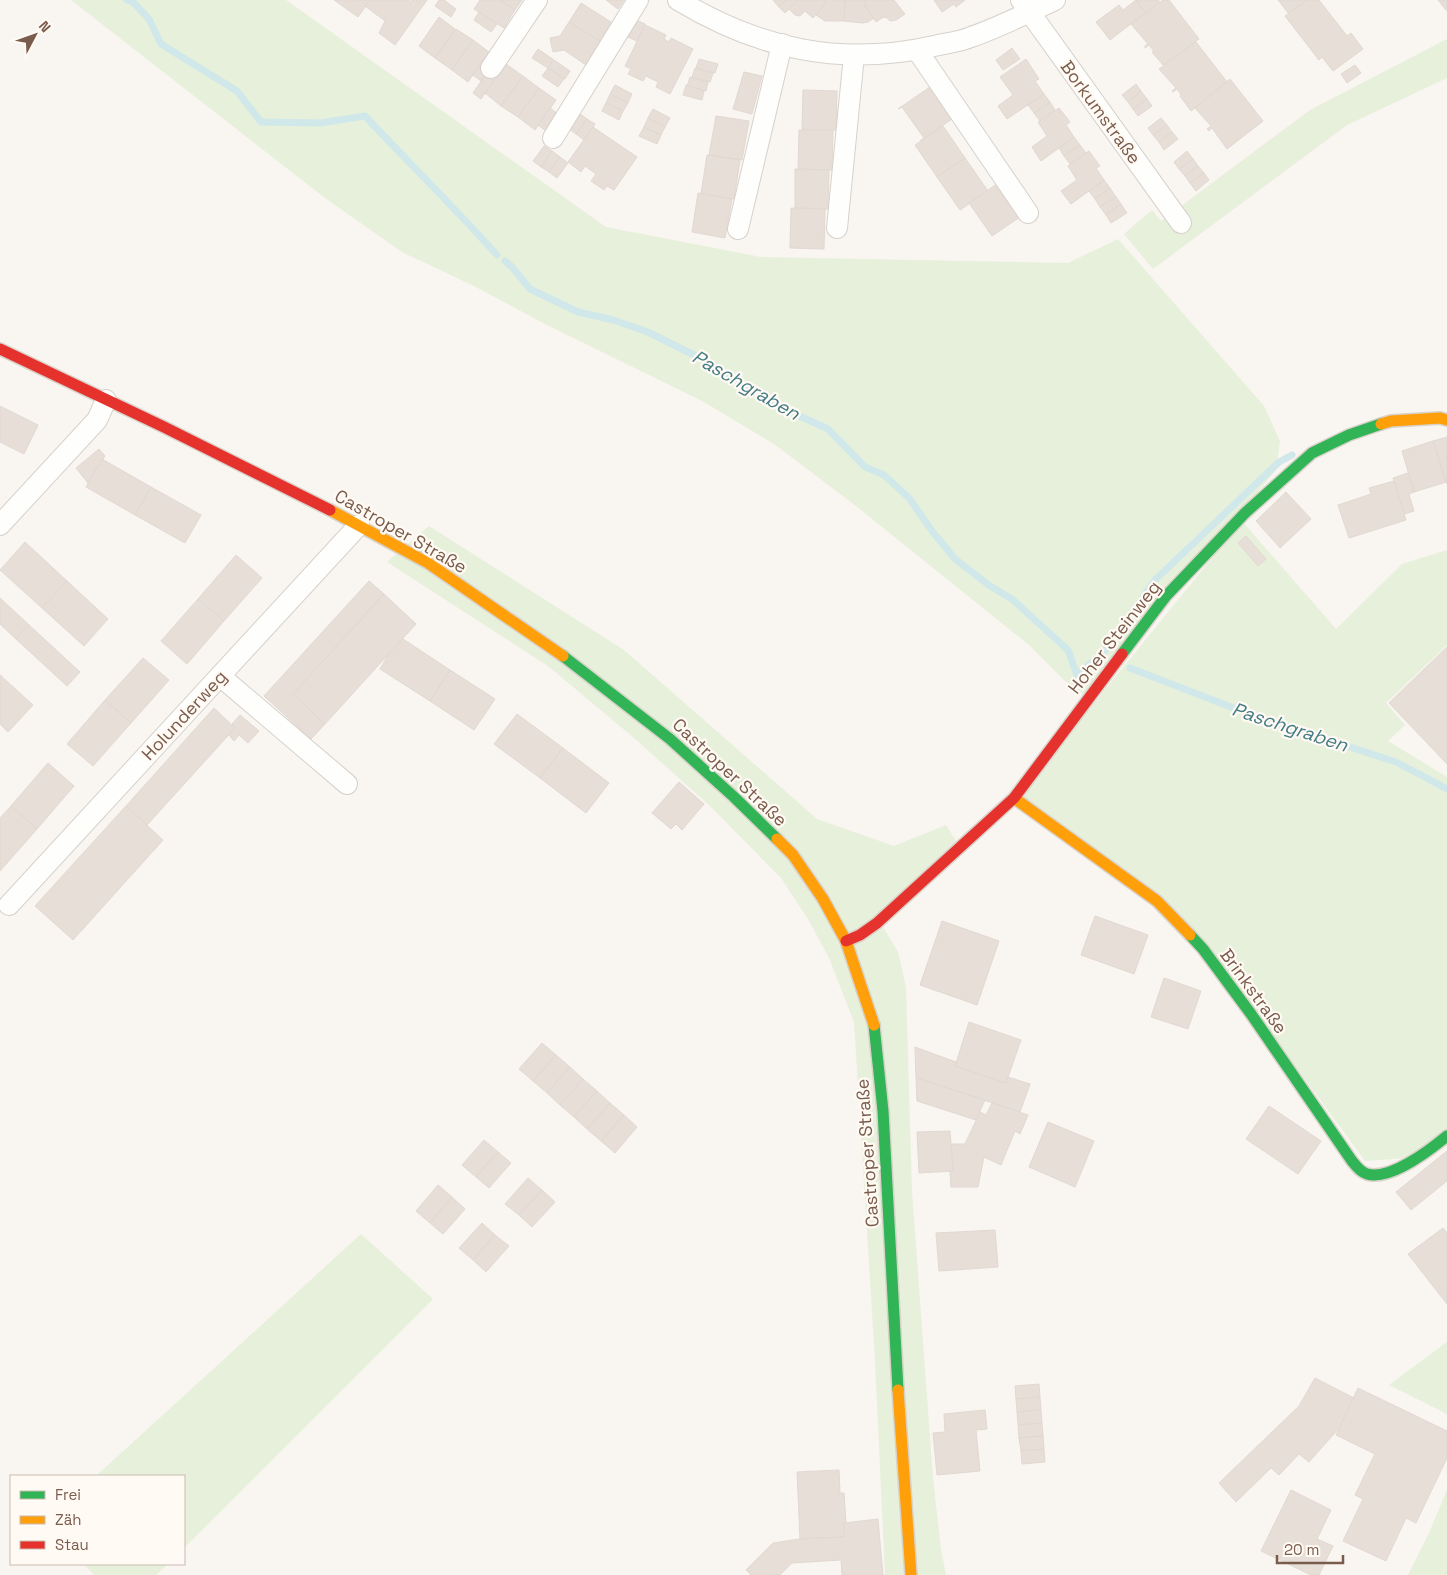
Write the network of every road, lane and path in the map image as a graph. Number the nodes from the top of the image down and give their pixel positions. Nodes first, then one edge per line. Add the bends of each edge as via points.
1 (537, 0) edge
2 (638, 0) edge
3 (678, 0) edge
4 (1055, 0) edge
5 (1025, 6) edge
6 (782, 44) junction
7 (916, 50) junction
8 (854, 55) junction
9 (491, 68) dead end
10 (553, 138) dead end
11 (1028, 212) dead end
12 (1181, 224) dead end
13 (837, 228) dead end
14 (738, 229) dead end
15 (0, 349) edge
16 (106, 400) junction
17 (1447, 420) edge
18 (0, 525) edge
19 (359, 525) junction
20 (220, 676) junction
21 (347, 784) dead end
22 (1014, 798) junction
23 (8, 905) dead end
24 (846, 942) junction
25 (1447, 1136) edge
26 (911, 1575) edge

1 - 9 street
2 - 10 street
3 - 6 street via 734,30
4 - 5 street
5 - 7 street via 970,38
5 - 12 street, Borkumstraße
6 - 8 street via 810,52
6 - 14 street
7 - 8 street
7 - 11 street
8 - 13 street
15 - 16 main road, Castroper Straße
16 - 18 street via 97,420
16 - 19 main road, Castroper Straße
17 - 22 main road, Hoher Steinweg via 1391,421 1349,435 1312,453 1245,513 1166,596
19 - 20 street, Holunderweg
19 - 24 main road, Castroper Straße via 428,563 575,664 670,739 793,855 823,899
20 - 21 street
20 - 23 street, Holunderweg
22 - 24 main road, Hoher Steinweg via 877,923
22 - 25 main road, Brinkstraße via 1157,901 1203,949 1360,1170 1367,1175 1387,1173 1426,1152
24 - 26 main road, Castroper Straße via 874,1024 878,1062

